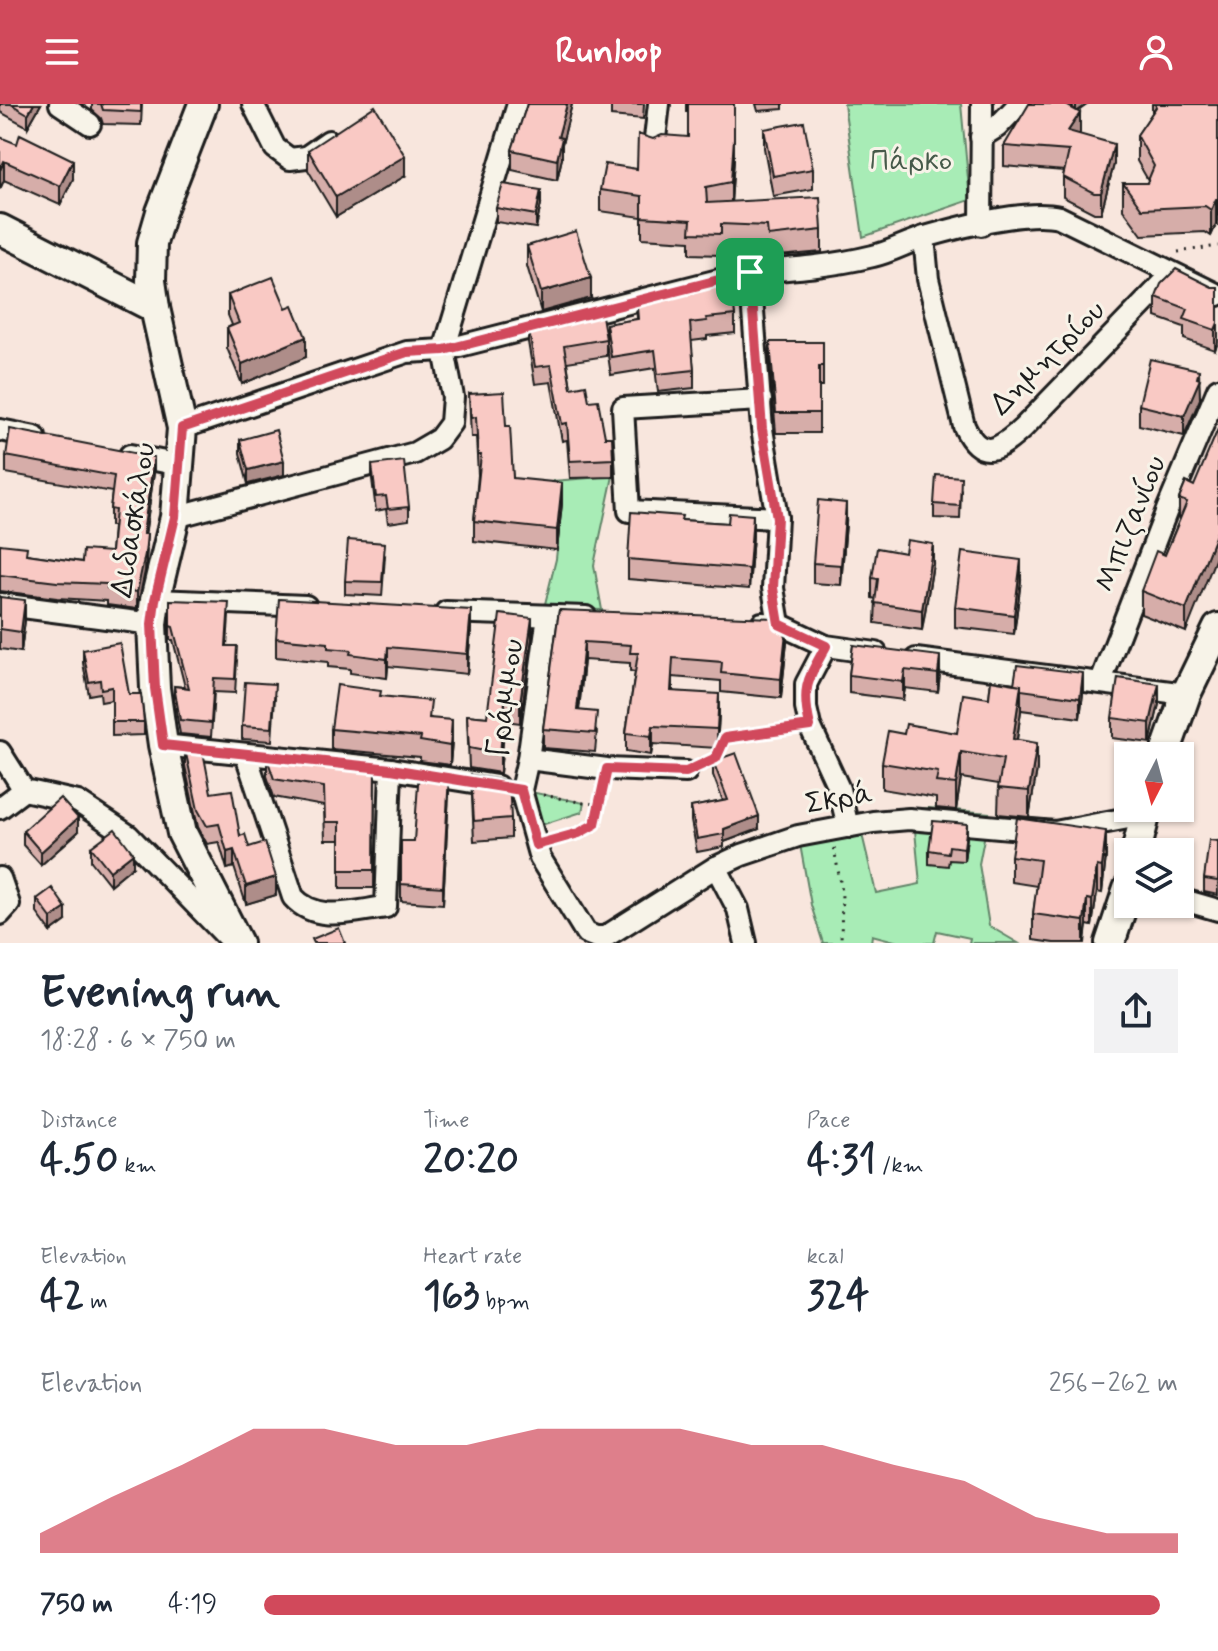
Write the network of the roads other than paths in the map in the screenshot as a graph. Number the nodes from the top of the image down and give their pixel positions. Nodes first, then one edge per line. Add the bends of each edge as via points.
1 (60, 104) edge
2 (203, 104) edge
3 (253, 104) edge
4 (518, 104) edge
5 (659, 104) edge
6 (982, 104) edge
7 (1019, 104) edge
8 (90, 124) dead end
9 (340, 133) edge
10 (981, 137) junction
11 (654, 147) edge
12 (981, 225) junction
13 (0, 229) edge
14 (924, 237) junction
15 (750, 272) junction
16 (1172, 274) junction
17 (1218, 295) edge
18 (155, 308) junction
19 (444, 350) junction
20 (1218, 389) edge
21 (761, 400) junction
22 (182, 428) junction
23 (0, 430) edge
24 (54, 440) edge
25 (113, 452) edge
26 (180, 465) junction
27 (175, 517) junction
28 (777, 518) junction
29 (0, 604) edge
30 (328, 607) edge
31 (422, 611) edge
32 (153, 612) junction
33 (548, 616) junction
34 (605, 618) edge
35 (736, 623) edge
36 (779, 624) junction
37 (1215, 644) edge
38 (826, 646) junction
39 (1101, 681) junction
40 (1186, 694) junction
41 (1169, 742) edge
42 (163, 745) junction
43 (0, 752) edge
44 (246, 755) junction
45 (528, 759) junction
46 (391, 769) junction
47 (686, 772) road end
48 (24, 790) junction
49 (521, 790) junction
50 (0, 808) edge
51 (1114, 818) edge
52 (839, 828) junction
53 (716, 867) junction
54 (0, 878) edge
55 (1194, 903) edge
56 (1218, 910) edge
57 (0, 914) edge
58 (576, 918) joint
59 (1118, 918) edge
60 (236, 943) edge
61 (746, 943) edge
62 (1110, 943) edge

1 - 8 street
2 - 18 street, Διδασκάλου via 154,230
3 - 9 street via 275,148 290,159 306,157
4 - 19 street
5 - 11 street
6 - 10 street
7 - 10 street
10 - 12 street
12 - 14 street
12 - 16 street via 1023,216 1059,217
13 - 18 street
14 - 15 street via 842,263
14 - 16 street, Δημητρίου via 928,279 964,426 974,445 986,450 1006,444 1023,428
15 - 19 street
15 - 21 street
16 - 17 street
18 - 22 street, Διδασκάλου
19 - 22 street via 407,352
19 - 27 street via 453,397 451,423 439,439 415,453
20 - 39 street, Μπιζανίου
21 - 28 street
21 - 28 street via 623,408 629,511
22 - 26 street, Διδασκάλου
23 - 24 street
25 - 26 street
26 - 27 street, Διδασκάλου
27 - 32 street, Διδασκάλου
28 - 36 street via 773,588
29 - 32 street
30 - 32 street
31 - 33 street
32 - 42 street, Διδασκάλου
33 - 34 street
33 - 45 street, Γράμμου
35 - 36 street
36 - 38 street
37 - 40 street
38 - 39 street
38 - 52 street via 806,684 806,708 839,789
39 - 40 street
40 - 41 street
42 - 44 street
42 - 60 street, Διδασκάλου via 182,833
43 - 48 street
44 - 46 street
44 - 46 street via 293,897 303,908 321,914 386,907
45 - 47 street
45 - 49 street, Γράμμου
46 - 49 street
48 - 50 street
48 - 60 street, Διδασκάλου via 78,802 128,835
49 - 58 street, Γράμμου via 540,858
51 - 52 street, Σκρά via 1055,832 909,819
52 - 53 street, Σκρά via 785,840
53 - 58 street, Σκρά via 605,937 586,933
53 - 61 street via 738,909
54 - 57 street via 9,904
55 - 56 street
59 - 62 street

